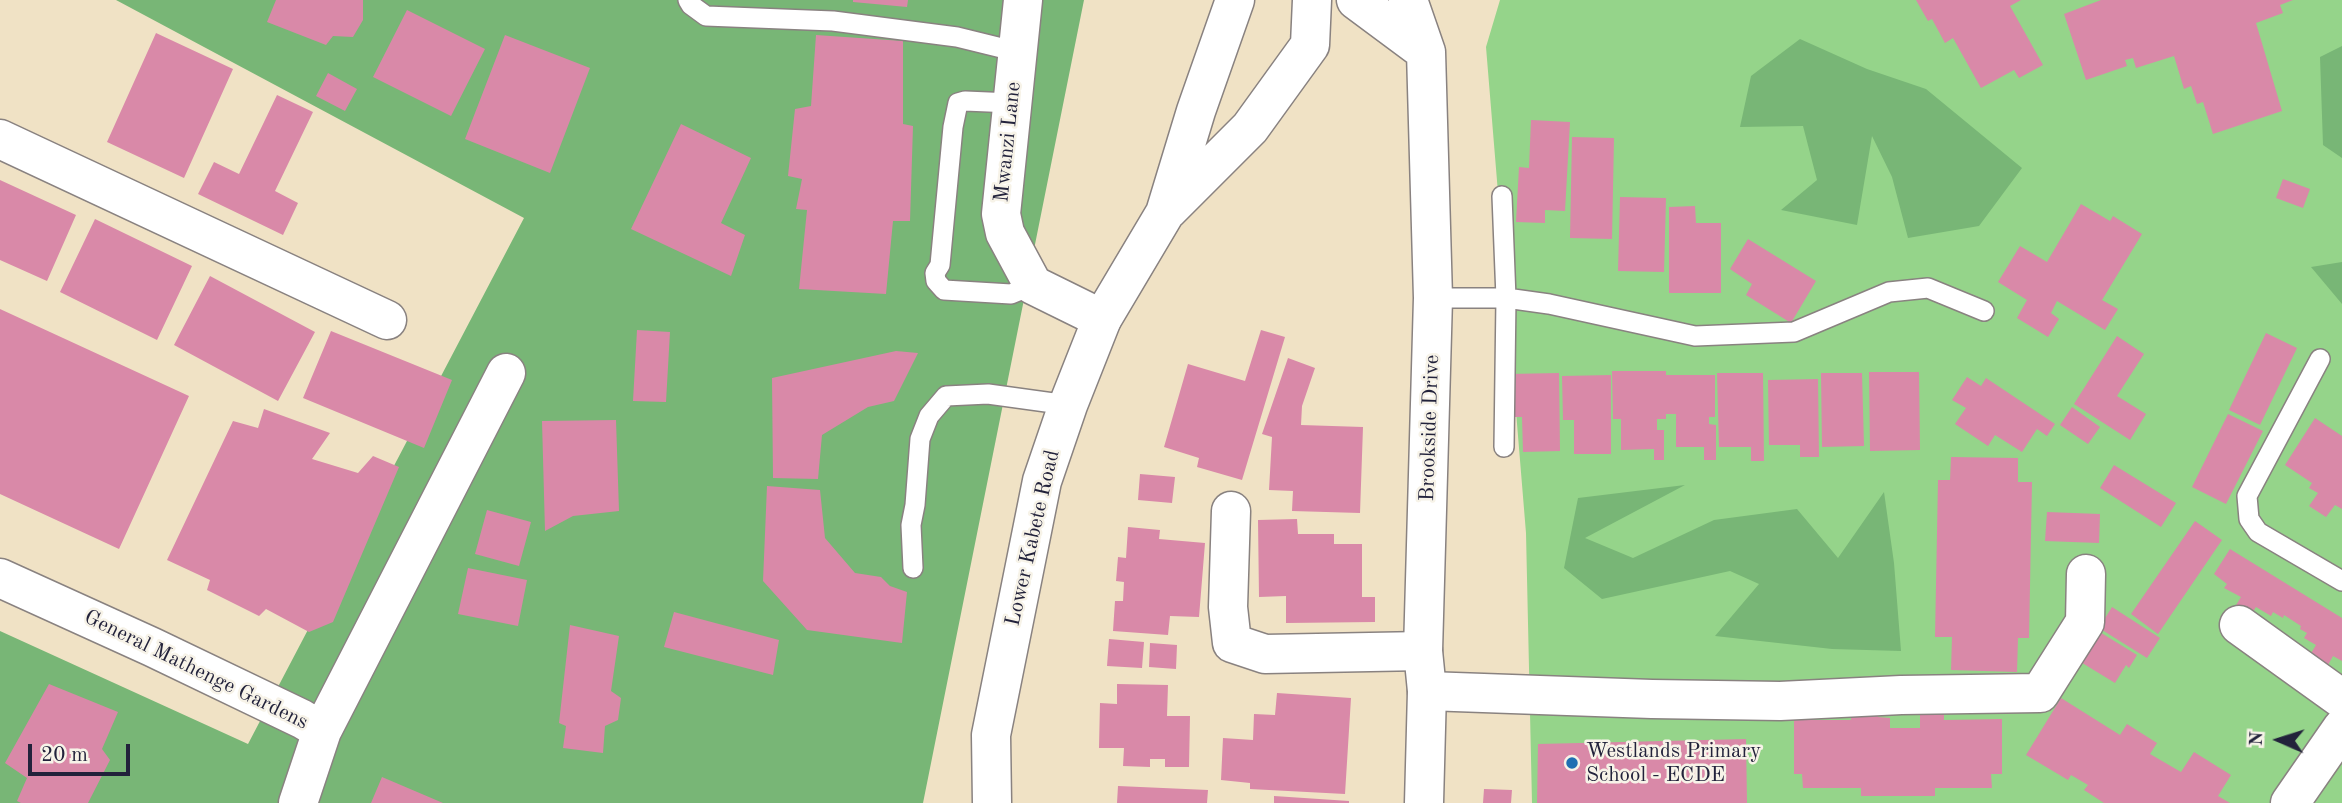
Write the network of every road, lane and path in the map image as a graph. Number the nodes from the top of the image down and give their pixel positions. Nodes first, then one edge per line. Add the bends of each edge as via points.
1 (688, 0) edge
2 (1023, 0) edge
3 (1236, 0) edge
4 (1312, 0) edge
5 (1356, 0) edge
6 (1408, 0) edge
7 (1018, 52) junction
8 (1426, 52) junction
9 (1012, 103) junction
10 (0, 139) edge
11 (1502, 195) dead end
12 (1165, 213) junction
13 (1033, 285) junction
14 (1433, 298) junction
15 (1506, 298) junction
16 (1984, 311) dead end
17 (1101, 319) junction
18 (387, 320) dead end
19 (2320, 359) dead end
20 (506, 373) dead end
21 (1068, 405) junction
22 (1504, 447) dead end
23 (1231, 511) dead end
24 (913, 568) dead end
25 (2086, 574) dead end
26 (0, 578) edge
27 (2342, 581) edge
28 (2239, 625) dead end
29 (1423, 651) junction
30 (1427, 691) junction
31 (2342, 699) edge
32 (2342, 728) edge
33 (322, 731) junction
34 (298, 803) edge
35 (992, 803) edge
36 (1423, 803) edge
37 (2290, 803) edge

1 - 7 lane via 706,16 833,21 957,37
2 - 7 street, Mwanzi Lane
3 - 12 street, Lower Kabete Road
4 - 12 street, Lower Kabete Road via 1310,45 1250,128
5 - 8 street
6 - 8 street, Brookside Drive
7 - 9 street, Mwanzi Lane
8 - 14 street, Brookside Drive
9 - 13 street, Mwanzi Lane via 1001,214 1011,246
9 - 13 lane via 958,103 940,265 935,273 944,290 1011,294
10 - 18 street
11 - 15 lane
12 - 17 street, Lower Kabete Road
13 - 17 street
14 - 15 lane
14 - 29 street, Brookside Drive
15 - 16 lane via 1695,336 1794,332 1889,292 1928,288
15 - 22 lane
17 - 21 street, Lower Kabete Road
19 - 27 lane via 2247,496 2249,519 2258,533
20 - 33 street
21 - 24 lane via 988,394 946,396 929,415 920,439 911,525
21 - 35 street, Lower Kabete Road via 1042,481 991,735
23 - 29 street via 1228,607 1232,643 1265,654
25 - 30 street via 2085,622 2040,693 1780,701
26 - 33 street, General Mathenge Gardens
28 - 31 street
29 - 30 street, Brookside Drive
30 - 36 street, Brookside Drive
32 - 37 street
33 - 34 street, General Mathenge Gardens

